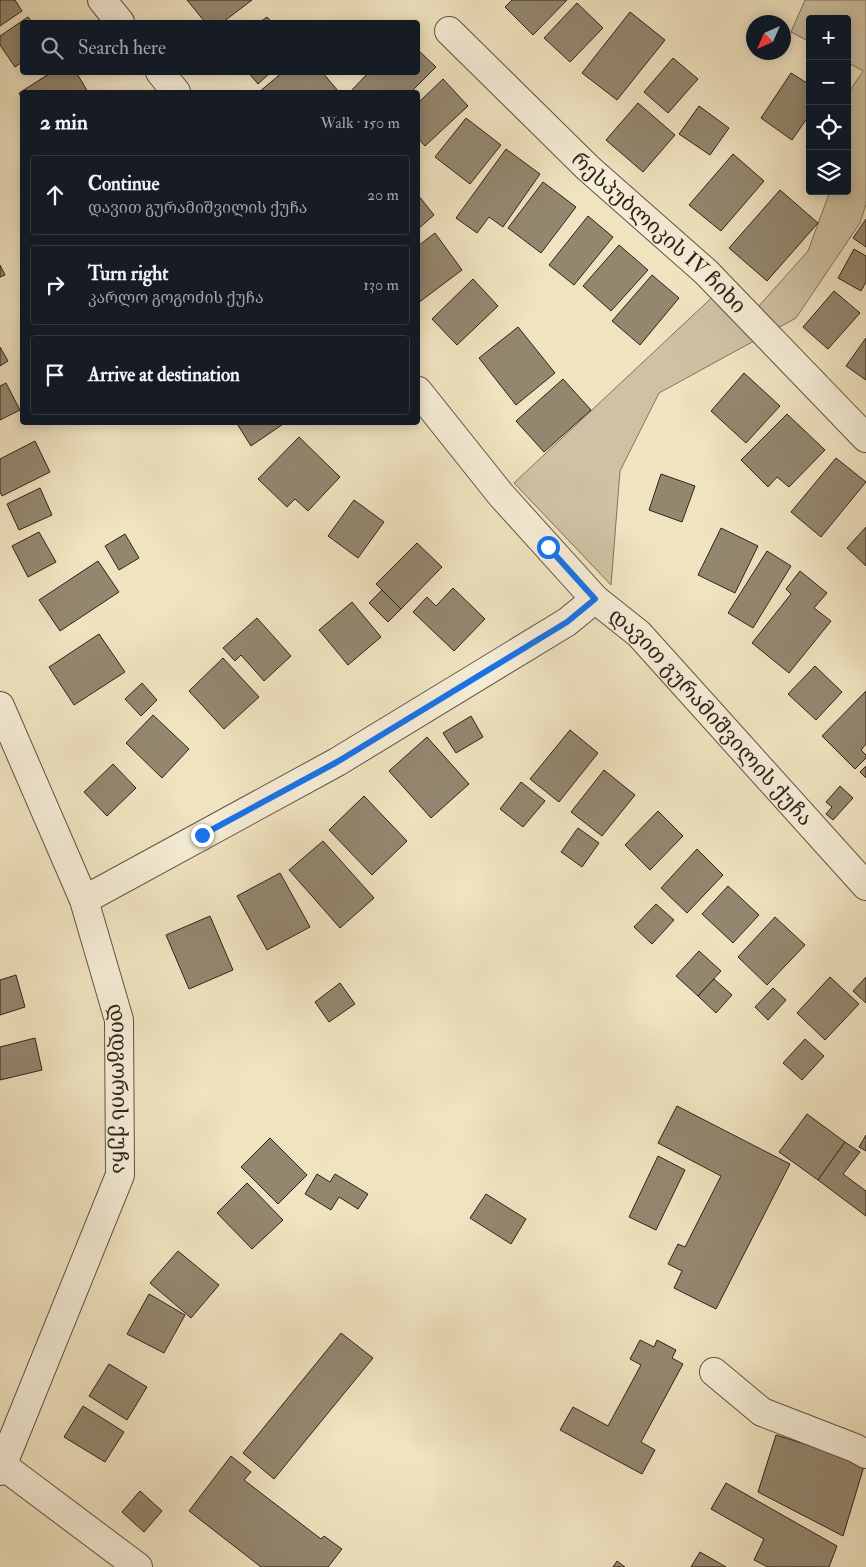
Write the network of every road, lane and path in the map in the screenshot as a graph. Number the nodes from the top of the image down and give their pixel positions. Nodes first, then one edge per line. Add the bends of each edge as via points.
1 (102, 0) edge
2 (118, 20) edge
3 (449, 31) dead end
4 (162, 75) edge
5 (174, 90) edge
6 (420, 394) edge
7 (866, 438) edge
8 (595, 599) junction
9 (0, 706) edge
10 (866, 886) edge
11 (84, 900) junction
12 (714, 1372) dead end
13 (866, 1454) edge
14 (1, 1468) edge
15 (138, 1567) edge

1 - 2 street
3 - 7 street, რესპუბლიკის IV ჩიხი via 588,168 706,272
4 - 5 street
6 - 8 street, დავით გურამიშვილის ქუჩა via 501,495
8 - 10 street, დავით გურამიშვილის ქუჩა via 639,634
8 - 11 street via 567,622 337,762
9 - 11 street, დიდგორის ქუჩა
11 - 14 street, დიდგორის ქუჩა via 119,1020 120,1174
12 - 13 street via 762,1412
14 - 15 street

